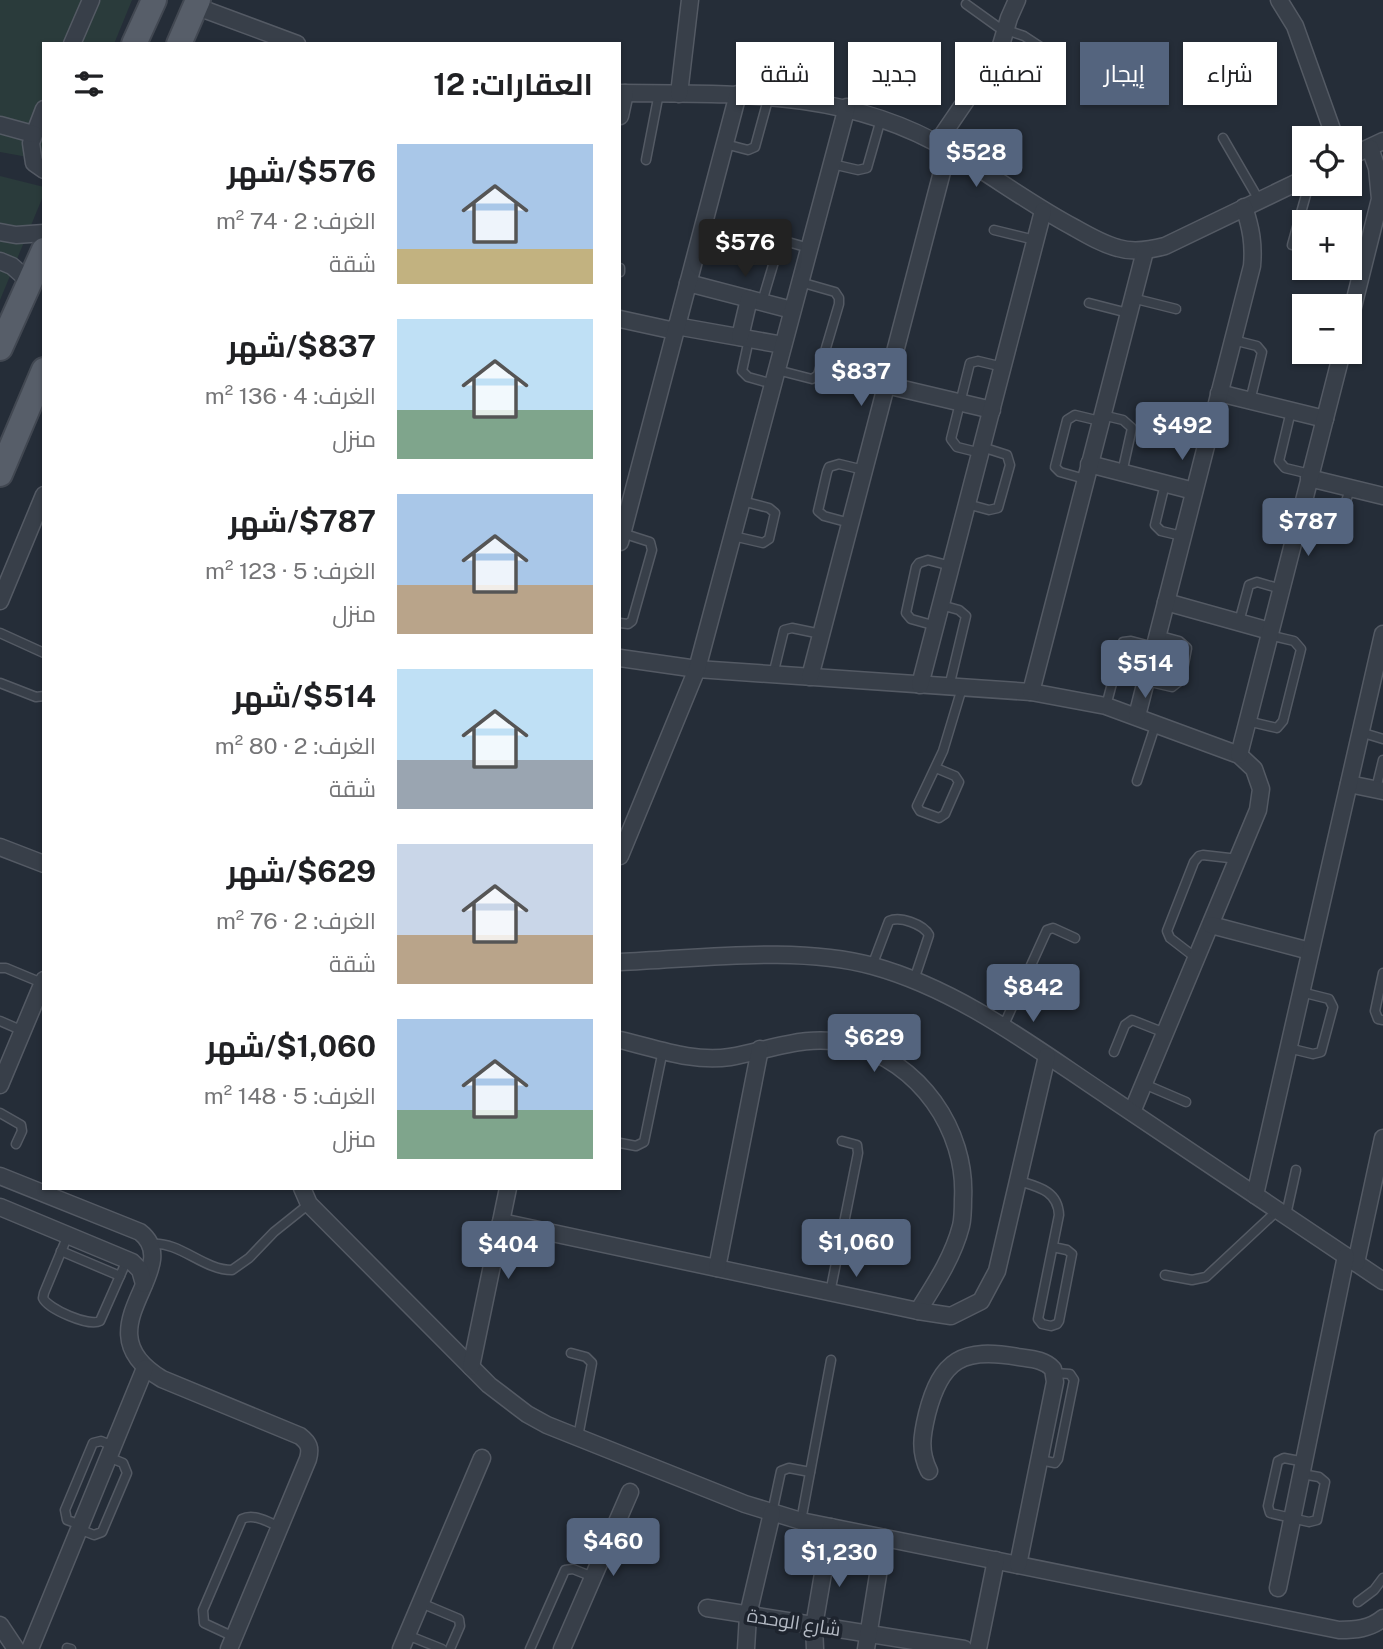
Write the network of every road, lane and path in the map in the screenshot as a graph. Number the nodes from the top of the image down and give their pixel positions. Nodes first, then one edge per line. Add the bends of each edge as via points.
1 (91, 0) edge
2 (154, 0) edge
3 (690, 0) edge
4 (1017, 0) edge
5 (1279, 0) edge
6 (197, 3) edge
7 (966, 4) dead end
8 (1006, 31) junction
9 (73, 42) edge
10 (135, 42) edge
11 (181, 42) edge
12 (292, 42) edge
13 (1035, 42) edge
14 (622, 93) edge
15 (659, 93) junction
16 (679, 94) junction
17 (736, 94) edge
18 (736, 102) edge
19 (766, 105) edge
20 (834, 105) edge
21 (847, 107) junction
22 (42, 114) edge
23 (881, 118) junction
24 (0, 125) edge
25 (1331, 126) edge
26 (33, 134) junction
27 (1223, 138) dead end
28 (1376, 144) edge
29 (725, 145) junction
30 (942, 146) junction
31 (646, 160) dead end
32 (832, 164) junction
33 (42, 169) edge
34 (1292, 185) edge
35 (1259, 200) junction
36 (1244, 207) junction
37 (1043, 211) junction
38 (994, 230) dead end
39 (0, 232) edge
40 (42, 233) edge
41 (1035, 240) junction
42 (809, 248) junction
43 (1145, 251) junction
44 (42, 255) edge
45 (0, 261) edge
46 (30, 282) junction
47 (800, 282) junction
48 (688, 283) junction
49 (1356, 294) edge
50 (756, 301) junction
51 (1089, 303) dead end
52 (1130, 305) junction
53 (1176, 309) dead end
54 (792, 310) junction
55 (621, 318) edge
56 (676, 329) junction
57 (745, 338) junction
58 (1233, 340) junction
59 (783, 345) junction
60 (0, 348) edge
61 (1339, 364) edge
62 (1003, 367) junction
63 (42, 375) edge
64 (775, 377) junction
65 (886, 385) junction
66 (1219, 393) junction
67 (1250, 401) junction
68 (959, 402) junction
69 (992, 410) junction
70 (1291, 411) junction
71 (1101, 418) junction
72 (1325, 419) junction
73 (981, 450) junction
74 (864, 470) junction
75 (1087, 471) junction
76 (1122, 473) junction
77 (0, 474) edge
78 (1310, 476) junction
79 (1165, 484) junction
80 (1350, 488) junction
81 (1194, 491) junction
82 (1383, 496) edge
83 (42, 500) edge
84 (742, 501) junction
85 (967, 505) junction
86 (850, 523) junction
87 (1298, 523) junction
88 (733, 536) junction
89 (1182, 536) junction
90 (621, 538) edge
91 (951, 566) junction
92 (1281, 589) junction
93 (0, 601) edge
94 (1166, 603) junction
95 (941, 606) junction
96 (621, 622) edge
97 (1238, 622) junction
98 (936, 626) junction
99 (0, 633) edge
100 (1270, 633) junction
101 (821, 634) junction
102 (1383, 634) edge
103 (1156, 641) junction
104 (42, 652) edge
105 (621, 658) edge
106 (697, 669) junction
107 (773, 675) junction
108 (810, 677) junction
109 (1146, 681) junction
110 (0, 683) edge
111 (920, 685) junction
112 (956, 687) junction
113 (1031, 692) junction
114 (42, 696) edge
115 (1106, 706) junction
116 (1137, 716) junction
117 (1247, 721) junction
118 (1156, 723) junction
119 (1360, 732) junction
120 (1383, 739) edge
121 (1239, 755) junction
122 (1383, 760) edge
123 (936, 768) junction
124 (1137, 781) dead end
125 (1349, 784) junction
126 (1380, 790) edge
127 (0, 847) edge
128 (621, 854) edge
129 (1238, 859) junction
130 (42, 863) edge
131 (1211, 925) junction
132 (1075, 938) dead end
133 (1310, 951) junction
134 (1196, 958) junction
135 (621, 962) edge
136 (872, 966) junction
137 (0, 968) edge
138 (1383, 973) edge
139 (914, 980) junction
140 (42, 981) edge
141 (42, 984) edge
142 (1301, 992) junction
143 (1383, 1020) edge
144 (0, 1021) edge
145 (1003, 1027) junction
146 (23, 1031) junction
147 (1165, 1033) junction
148 (621, 1040) edge
149 (1288, 1048) junction
150 (760, 1049) junction
151 (663, 1050) junction
152 (1114, 1052) dead end
153 (1047, 1056) junction
154 (1143, 1084) junction
155 (0, 1085) edge
156 (1186, 1102) dead end
157 (1132, 1112) junction
158 (0, 1113) edge
159 (1383, 1138) edge
160 (842, 1141) dead end
161 (621, 1143) edge
162 (16, 1144) dead end
163 (1296, 1170) dead end
164 (0, 1175) edge
165 (1019, 1181) junction
166 (303, 1190) edge
167 (508, 1190) edge
168 (1255, 1195) junction
169 (309, 1204) junction
170 (0, 1207) edge
171 (1282, 1213) junction
172 (501, 1222) junction
173 (68, 1235) junction
174 (151, 1244) junction
175 (1053, 1247) junction
176 (61, 1251) junction
177 (1351, 1259) junction
178 (127, 1260) junction
179 (717, 1268) junction
180 (1165, 1275) dead end
181 (120, 1276) junction
182 (1383, 1280) edge
183 (144, 1284) junction
184 (830, 1293) junction
185 (918, 1311) junction
186 (571, 1353) dead end
187 (831, 1360) dead end
188 (471, 1367) junction
189 (145, 1368) junction
190 (578, 1437) junction
191 (111, 1452) junction
192 (482, 1458) dead end
193 (1304, 1468) junction
194 (810, 1472) junction
195 (929, 1472) dead end
196 (630, 1492) dead end
197 (772, 1513) junction
198 (1293, 1519) junction
199 (801, 1521) junction
200 (80, 1527) junction
201 (280, 1527) junction
202 (831, 1527) junction
203 (884, 1538) junction
204 (996, 1560) junction
205 (1018, 1565) junction
206 (593, 1577) junction
207 (1383, 1578) edge
208 (1278, 1588) dead end
209 (1358, 1602) dead end
210 (421, 1604) junction
211 (706, 1608) dead end
212 (748, 1615) junction
213 (1383, 1618) edge
214 (0, 1625) edge
215 (814, 1626) junction
216 (404, 1642) edge
217 (867, 1642) edge
218 (231, 1643) edge
219 (16, 1649) edge
220 (30, 1649) edge
221 (442, 1649) edge
222 (450, 1649) edge
223 (530, 1649) edge
224 (562, 1649) edge
225 (746, 1649) edge
226 (815, 1649) edge
227 (964, 1649) edge
228 (978, 1649) edge

1 - 9 street
2 - 10 main road
3 - 16 street
4 - 8 street
5 - 25 street via 1295,26
6 - 11 main road
6 - 12 street
7 - 8 lane
8 - 13 lane
8 - 30 street via 999,52
14 - 15 street
15 - 16 street
15 - 31 lane
16 - 17 street
18 - 29 street
19 - 29 lane via 755,147
20 - 21 street
21 - 23 street
21 - 32 street
22 - 26 street
23 - 30 street
23 - 32 lane via 867,168
24 - 26 street
26 - 33 street via 34,163
27 - 35 lane
28 - 49 street via 1380,199
29 - 48 street
30 - 37 street
30 - 65 street
32 - 42 street
34 - 35 street
35 - 36 street
36 - 43 street via 1165,246
36 - 58 street via 1254,248
37 - 41 street
37 - 43 street via 1097,240 1120,249
38 - 41 lane
39 - 40 street
41 - 62 street
42 - 47 street
42 - 50 lane via 788,242 779,245
43 - 52 street
44 - 46 main road
45 - 46 street
46 - 60 main road
47 - 54 street
47 - 64 lane via 835,292 839,304 818,375 812,379
48 - 50 street
48 - 56 street
50 - 54 street
50 - 57 street
51 - 52 lane
52 - 53 lane
52 - 71 street
54 - 59 street
55 - 56 street
56 - 57 street
56 - 90 street
57 - 59 street
57 - 64 lane via 742,371 748,377
58 - 66 street
58 - 67 lane via 1257,346 1262,352
59 - 64 street
61 - 72 street
62 - 68 lane via 978,360 970,363
62 - 69 street
63 - 77 main road
64 - 84 street
65 - 68 street
65 - 74 street
66 - 67 street
66 - 81 street
67 - 70 street
68 - 69 street
68 - 73 lane via 951,439 957,447
69 - 73 street
70 - 72 street
70 - 78 lane via 1279,461 1285,468
71 - 75 street
71 - 75 lane via 1076,415 1067,420 1055,467 1060,472
71 - 76 lane via 1124,420 1132,428
72 - 78 street
73 - 85 street
73 - 85 lane via 1003,453 1010,460 1000,503 994,510
74 - 86 street
74 - 86 lane via 839,464 827,472 818,511
75 - 76 street
75 - 113 street
76 - 79 street
78 - 80 street
78 - 87 street
79 - 81 street
79 - 89 lane via 1155,525
80 - 82 street
80 - 87 lane via 1338,529 1333,532
81 - 89 street
83 - 93 street
84 - 88 street
84 - 88 lane via 775,513 769,539 764,543
85 - 91 street
86 - 101 street
87 - 92 street
88 - 106 street
89 - 94 street
90 - 96 lane via 650,542 652,550 634,617 628,624
91 - 95 street
91 - 98 lane via 928,560 916,567 905,613
92 - 97 lane via 1249,585
92 - 100 street
94 - 97 street
94 - 103 street
95 - 98 street
95 - 112 lane via 967,616
97 - 100 street
98 - 111 street
99 - 104 lane
100 - 117 street
100 - 117 lane via 1294,641 1301,649 1283,721 1277,727
101 - 107 lane via 784,630
101 - 108 street
102 - 119 street
103 - 109 street
103 - 109 lane via 1179,641 1187,648 1181,680 1172,687
103 - 115 lane via 1123,642
105 - 106 street
106 - 107 street
106 - 128 street
107 - 108 street
108 - 111 street
109 - 116 street
110 - 114 lane
111 - 112 street
112 - 113 street
112 - 123 lane
113 - 115 street
115 - 116 street
116 - 118 street
117 - 121 street
118 - 121 street
118 - 124 lane
119 - 120 lane
119 - 125 street
121 - 129 street via 1254,769 1261,789 1258,810
122 - 126 lane
123 - 123 lane via 917,806 939,818 959,782
125 - 126 street
125 - 133 street
127 - 130 street
129 - 131 street
129 - 134 lane via 1203,855 1194,862 1167,931
131 - 133 street
131 - 134 street
132 - 145 lane via 1053,928 1047,930
133 - 142 street
134 - 147 street
135 - 136 street via 815,956
136 - 139 street
136 - 139 lane via 888,921 897,918 929,935
137 - 140 lane
138 - 143 lane via 1375,1011
139 - 145 street
141 - 146 street
142 - 149 street
142 - 149 lane via 1329,999 1333,1007 1321,1052
144 - 146 lane
145 - 153 street
146 - 155 street
147 - 152 lane via 1132,1020
147 - 154 street
148 - 151 street
149 - 168 street
150 - 151 street via 728,1057 695,1058
150 - 179 street
150 - 185 street via 806,1039 851,1044 892,1061 928,1092 953,1133 964,1178 962,1224 945,1268
151 - 161 lane via 644,1142 636,1146
153 - 157 street
153 - 165 street
154 - 156 lane
154 - 157 street
157 - 168 street
158 - 162 lane via 22,1125
159 - 177 street
160 - 184 lane via 857,1145 858,1153
163 - 171 lane
164 - 174 street via 140,1232
165 - 175 lane via 1054,1196 1059,1215
165 - 185 street via 997,1271 981,1301 951,1316
166 - 169 street
167 - 172 street
168 - 171 street
169 - 174 lane via 232,1270 166,1245
169 - 188 street
170 - 173 street
171 - 177 street
171 - 180 lane via 1206,1277 1192,1280
172 - 179 street
172 - 188 street
173 - 176 lane
173 - 178 street
174 - 183 street via 151,1265
175 - 175 lane via 1070,1251 1072,1258 1059,1321 1051,1326 1038,1319
176 - 181 lane
176 - 181 lane via 43,1298 49,1307 95,1324
177 - 182 street
177 - 193 street
178 - 181 lane
178 - 183 street via 140,1270
179 - 184 street
183 - 189 street via 130,1317 129,1336 134,1354
184 - 185 street
186 - 190 lane via 586,1356 592,1363
187 - 194 lane
188 - 190 street via 527,1414
189 - 191 street
189 - 201 street via 307,1442 308,1459
190 - 197 street
191 - 200 street
191 - 200 lane via 126,1465 127,1473 102,1532 94,1535
192 - 210 street
193 - 198 street
193 - 198 lane via 1323,1479 1326,1486 1317,1520
193 - 198 lane via 1284,1458 1278,1461 1268,1506 1273,1515
194 - 197 lane via 781,1471
194 - 199 lane
195 - 205 street via 922,1453 922,1433 933,1391 951,1365 981,1353 1044,1362 1055,1374
196 - 206 street
197 - 199 street
197 - 212 street
198 - 208 street
199 - 202 street
200 - 220 street
201 - 218 street
201 - 218 lane via 255,1516 242,1519 213,1586 203,1610 204,1622
202 - 203 street
202 - 215 street
203 - 204 street
203 - 217 street
204 - 205 street
204 - 228 street
205 - 213 street via 1339,1630 1358,1630
206 - 223 lane via 565,1570
206 - 224 street
207 - 209 lane
210 - 216 street
210 - 222 lane via 459,1619
211 - 212 street, شارع الوحدة
212 - 215 street, شارع الوحدة
212 - 225 street
214 - 219 street
215 - 217 street, شارع الوحدة
215 - 226 street
216 - 221 lane
217 - 227 street, شارع الوحدة

